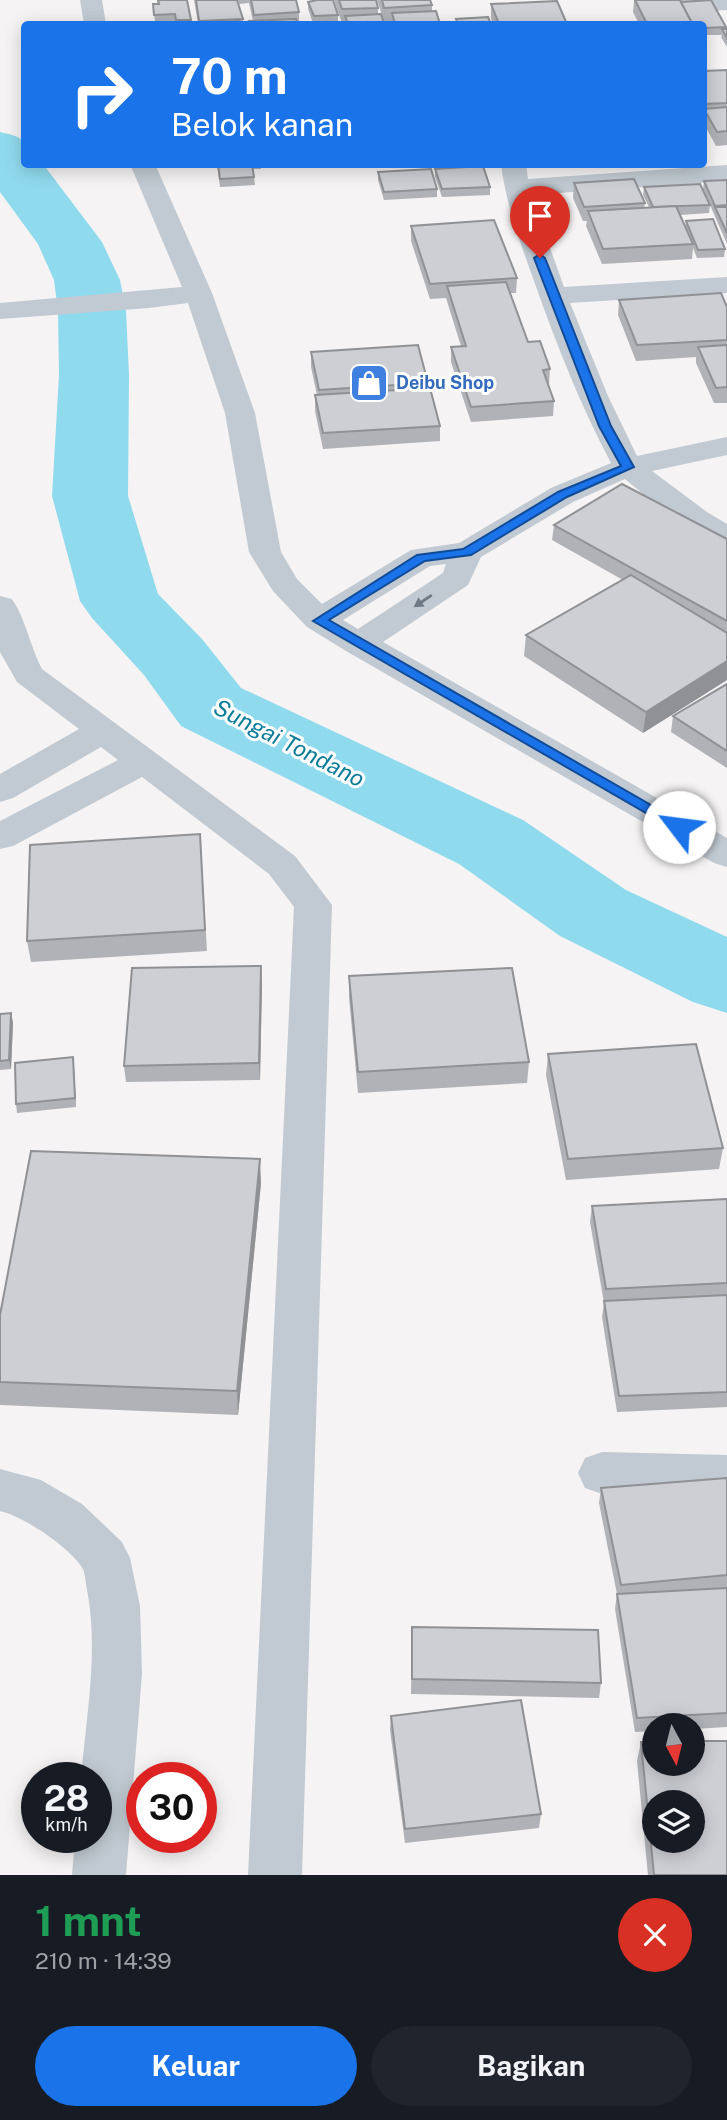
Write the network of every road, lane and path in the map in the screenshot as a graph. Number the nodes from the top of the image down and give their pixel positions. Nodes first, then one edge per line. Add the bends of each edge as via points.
1 (91, 0) edge
2 (727, 3) edge
3 (648, 7) edge
4 (94, 21) edge
5 (144, 168) edge
6 (727, 173) edge
7 (514, 176) edge
8 (727, 285) edge
9 (198, 293) junction
10 (554, 296) junction
11 (0, 311) edge
12 (727, 446) edge
13 (628, 467) junction
14 (727, 537) edge
15 (467, 552) junction
16 (0, 606) edge
17 (319, 621) junction
18 (358, 644) junction
19 (102, 731) junction
20 (144, 761) junction
21 (0, 790) edge
22 (0, 837) edge
23 (727, 854) edge
24 (602, 1473) dead end
25 (727, 1476) edge
26 (0, 1490) edge
27 (99, 1875) edge
28 (275, 1875) edge

1 - 4 street
2 - 3 street
5 - 9 street
6 - 7 street
7 - 10 street
8 - 10 street
9 - 11 street
9 - 17 street via 240,413 265,552 284,584
10 - 13 street via 605,426
12 - 13 street
13 - 14 street
13 - 15 street via 562,495
15 - 17 street via 422,558
15 -> 18 street via 457,578
16 - 19 street via 29,675
17 - 18 street
18 - 23 street
19 - 20 street
19 - 21 street
20 - 22 street
20 - 28 street via 282,865 313,905 300,1143
24 - 25 street
26 - 27 street via 24,1495 65,1519 104,1558 115,1606 116,1673

